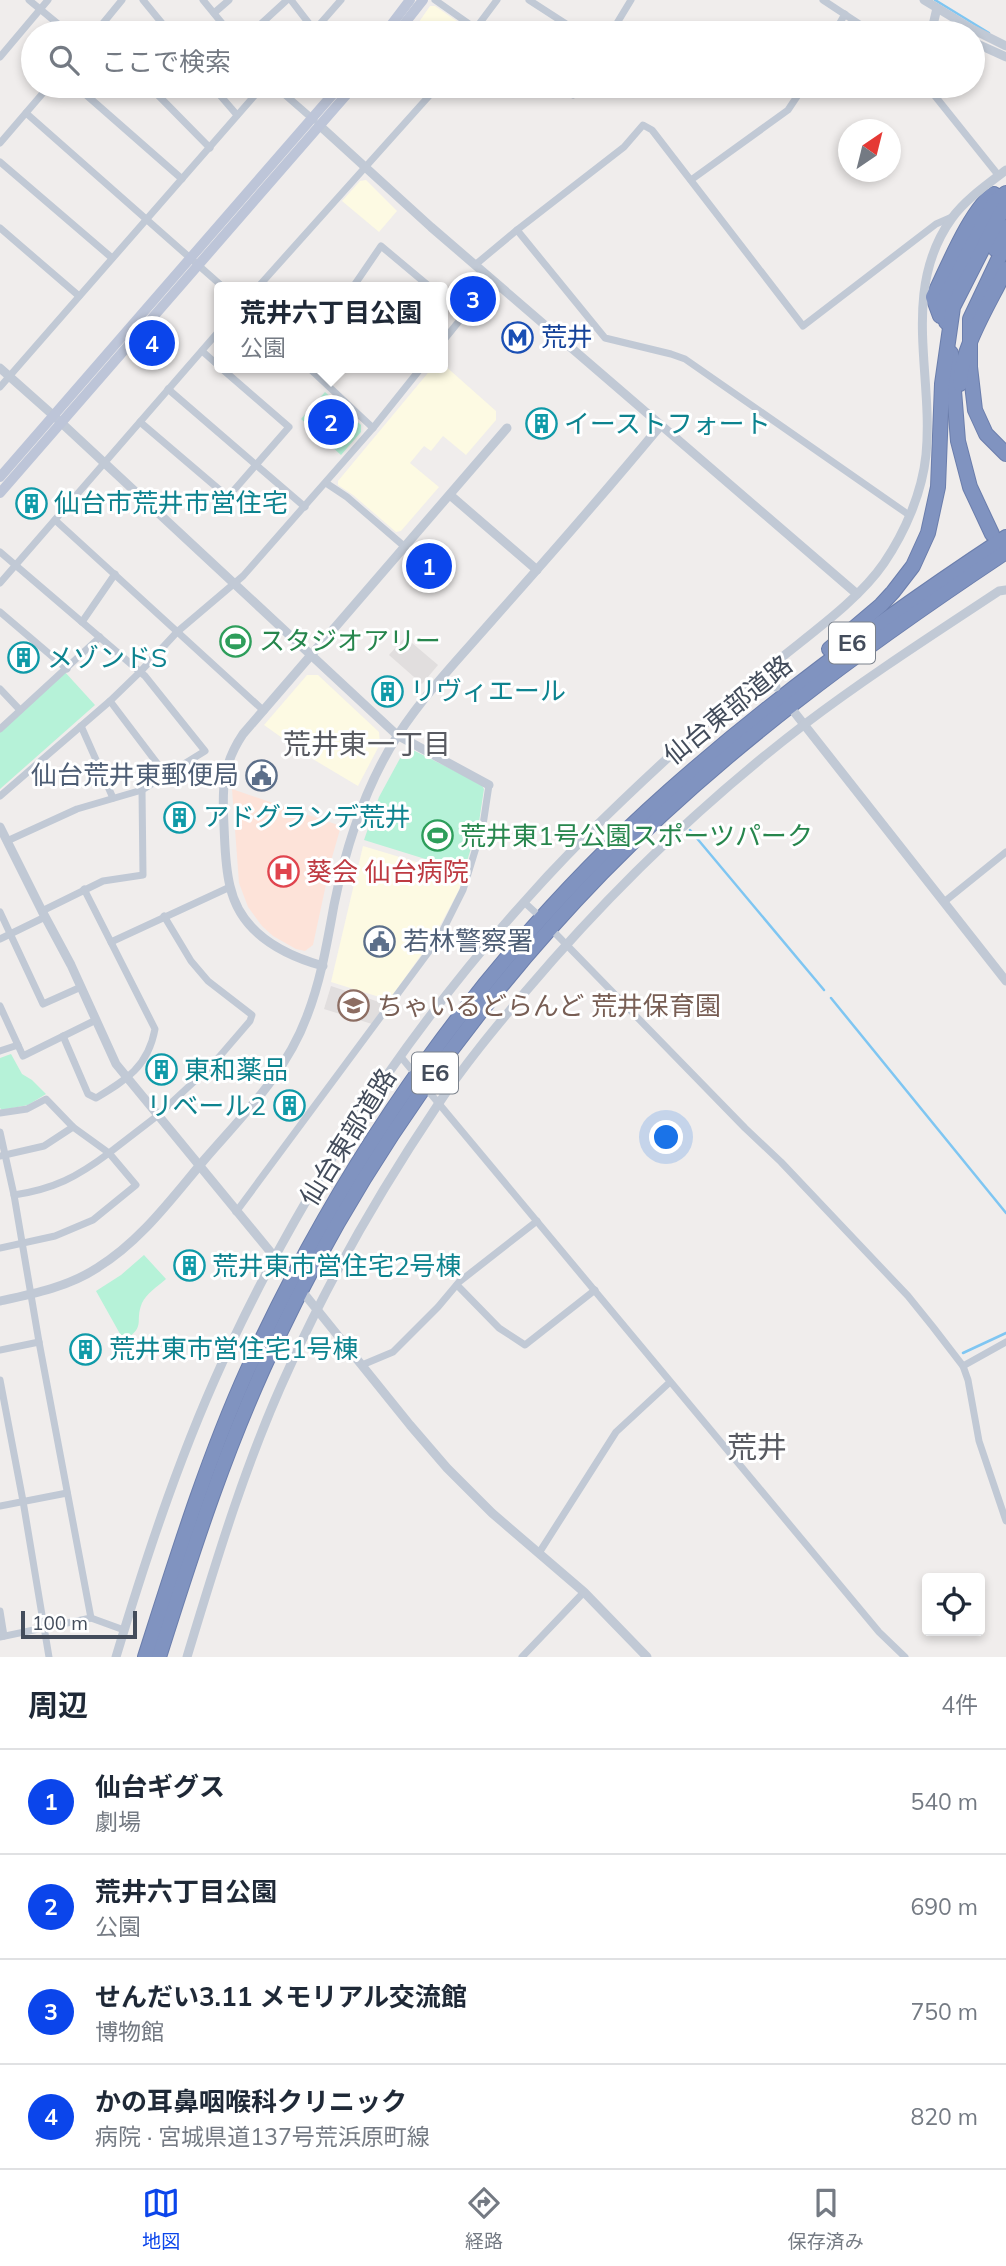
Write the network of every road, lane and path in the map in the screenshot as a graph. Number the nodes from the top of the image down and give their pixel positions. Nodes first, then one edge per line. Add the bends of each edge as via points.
1 (29, 0) edge
2 (48, 0) edge
3 (122, 0) edge
4 (143, 0) edge
5 (203, 0) edge
6 (229, 0) edge
7 (289, 0) edge
8 (341, 0) edge
9 (410, 0) edge
10 (423, 0) edge
11 (435, 0) edge
12 (497, 0) edge
13 (530, 0) edge
14 (631, 0) edge
15 (823, 0) edge
16 (925, 0) edge
17 (937, 8) junction
18 (40, 9) junction
19 (214, 13) junction
20 (845, 14) junction
21 (30, 21) edge
22 (54, 21) edge
23 (105, 21) edge
24 (160, 21) edge
25 (220, 21) edge
26 (265, 21) edge
27 (305, 21) edge
28 (323, 21) edge
29 (393, 21) edge
30 (406, 21) edge
31 (465, 21) edge
32 (485, 21) edge
33 (562, 21) edge
34 (618, 21) edge
35 (841, 21) edge
36 (855, 21) edge
37 (934, 21) edge
38 (959, 21) edge
39 (21, 32) edge
40 (985, 36) edge
41 (1006, 46) edge
42 (985, 47) edge
43 (0, 57) edge
44 (1006, 57) edge
45 (39, 98) edge
46 (90, 98) edge
47 (161, 98) edge
48 (222, 98) edge
49 (252, 98) edge
50 (289, 98) edge
51 (332, 98) edge
52 (341, 98) edge
53 (429, 98) edge
54 (796, 98) edge
55 (936, 98) edge
56 (26, 113) junction
57 (237, 115) junction
58 (316, 122) junction
59 (0, 143) edge
60 (210, 148) junction
61 (0, 162) edge
62 (366, 166) junction
63 (182, 179) junction
64 (691, 180) junction
65 (1005, 186) edge
66 (1006, 203) edge
67 (1006, 214) edge
68 (953, 217) junction
69 (148, 218) junction
70 (1006, 227) edge
71 (0, 228) edge
72 (517, 230) junction
73 (1006, 243) edge
74 (1006, 256) edge
75 (112, 258) junction
76 (195, 261) junction
77 (475, 265) junction
78 (1006, 269) edge
79 (218, 282) edge
80 (262, 282) edge
81 (357, 282) edge
82 (424, 282) edge
83 (1006, 283) edge
84 (79, 296) junction
85 (933, 297) junction
86 (448, 302) edge
87 (967, 316) junction
88 (985, 326) junction
89 (448, 335) edge
90 (214, 337) edge
91 (948, 337) junction
92 (970, 345) junction
93 (202, 351) junction
94 (214, 362) edge
95 (0, 368) edge
96 (957, 370) junction
97 (227, 373) edge
98 (314, 373) edge
99 (417, 373) edge
100 (9, 377) junction
101 (0, 387) edge
102 (168, 389) junction
103 (57, 419) junction
104 (140, 422) junction
105 (660, 425) junction
106 (373, 428) junction
107 (506, 428) dead end
108 (1006, 454) edge
109 (104, 463) junction
110 (256, 464) junction
111 (0, 477) edge
112 (326, 483) junction
113 (0, 493) edge
114 (450, 495) junction
115 (305, 507) junction
116 (909, 515) junction
117 (55, 520) junction
118 (999, 533) edge
119 (405, 547) junction
120 (0, 552) edge
121 (1006, 552) edge
122 (1006, 560) edge
123 (15, 565) junction
124 (537, 570) junction
125 (114, 574) junction
126 (0, 583) edge
127 (233, 583) junction
128 (1006, 590) edge
129 (857, 594) junction
130 (0, 612) edge
131 (82, 622) junction
132 (900, 624) junction
133 (177, 632) junction
134 (100, 637) junction
135 (311, 655) junction
136 (67, 669) junction
137 (764, 672) junction
138 (140, 673) junction
139 (776, 687) dead end
140 (0, 689) edge
141 (110, 701) junction
142 (20, 710) junction
143 (264, 711) junction
144 (795, 713) dead end
145 (804, 725) junction
146 (81, 726) junction
147 (0, 729) edge
148 (397, 735) junction
149 (706, 759) junction
150 (166, 775) junction
151 (489, 785) joint
152 (142, 790) junction
153 (0, 796) edge
154 (113, 798) junction
155 (0, 827) edge
156 (7, 841) junction
157 (1006, 852) edge
158 (230, 887) junction
159 (84, 888) junction
160 (524, 902) junction
161 (944, 902) junction
162 (0, 912) edge
163 (536, 913) dead end
164 (43, 914) junction
165 (164, 916) junction
166 (10, 934) junction
167 (556, 934) dead end
168 (0, 939) edge
169 (111, 942) junction
170 (566, 944) junction
171 (323, 966) junction
172 (1006, 981) edge
173 (81, 987) junction
174 (0, 1006) edge
175 (96, 1020) junction
176 (63, 1036) junction
177 (18, 1045) junction
178 (0, 1051) edge
179 (401, 1057) junction
180 (411, 1069) dead end
181 (127, 1079) junction
182 (430, 1093) dead end
183 (438, 1104) junction
184 (0, 1113) edge
185 (157, 1115) junction
186 (73, 1127) junction
187 (0, 1132) edge
188 (109, 1153) junction
189 (3, 1155) edge
190 (199, 1166) junction
191 (14, 1195) junction
192 (236, 1212) junction
193 (537, 1221) junction
194 (23, 1245) junction
195 (0, 1248) edge
196 (274, 1258) junction
197 (286, 1272) dead end
198 (457, 1285) junction
199 (594, 1290) junction
200 (32, 1294) junction
201 (306, 1296) dead end
202 (0, 1301) edge
203 (317, 1309) junction
204 (39, 1342) junction
205 (1006, 1342) edge
206 (0, 1350) edge
207 (362, 1365) junction
208 (963, 1366) junction
209 (0, 1380) edge
210 (670, 1382) junction
211 (67, 1493) junction
212 (23, 1501) junction
213 (0, 1506) edge
214 (1006, 1521) edge
215 (539, 1553) junction
216 (584, 1592) junction
217 (0, 1611) edge
218 (91, 1618) junction
219 (45, 1627) junction
220 (124, 1630) junction
221 (2, 1636) edge
222 (49, 1657) edge
223 (116, 1657) edge
224 (145, 1657) edge
225 (159, 1657) edge
226 (187, 1657) edge
227 (522, 1657) edge
228 (647, 1657) edge
229 (905, 1657) edge

1 - 18 street
2 - 18 street
3 - 23 street
4 - 24 street
5 - 19 street
6 - 19 street
7 - 26 street
7 - 27 street
8 - 28 street
9 - 29 main road
10 - 30 main road
11 - 31 street
12 - 32 street
13 - 33 street
14 - 34 street
15 - 20 street
16 - 17 street
17 - 37 street
17 - 38 street
18 - 21 street
18 - 22 street
19 - 25 street
20 - 35 street
20 - 36 street
39 - 43 street
40 - 41 street
42 - 44 street
45 - 56 street
46 - 63 street
47 - 60 street
48 - 57 street
49 - 57 street
50 - 58 street
51 - 58 main road
52 - 58 main road
53 - 62 street
54 - 64 street via 788,110
55 - 65 street
56 - 59 street
56 - 69 street
57 - 60 street
58 - 62 street
58 - 76 main road
60 - 63 street
61 - 75 street
62 - 77 street
62 - 80 street
63 - 69 street
64 - 68 street via 803,326 936,224
64 - 72 street via 643,125 624,147
65 - 68 street
65 - 85 highway via 987,198 971,220
65 - 91 highway via 948,305
66 - 91 highway via 953,307
67 - 91 highway
68 - 116 street via 929,269 922,302 926,454
69 - 75 street
69 - 76 street
70 - 87 highway
71 - 84 street
72 - 77 street
72 - 116 street via 605,338 685,359
73 - 87 highway
74 - 92 highway via 974,321
75 - 84 street
76 - 79 street
76 - 103 main road
77 - 105 street
78 - 92 highway
81 - 82 street via 382,246
83 - 88 highway
84 - 100 street
85 - 91 highway
85 - 96 highway
86 - 89 street via 464,316
87 - 91 highway
87 - 92 highway
87 - 96 highway
88 - 92 highway
88 - 96 highway
90 - 93 street
91 - 96 highway
92 - 96 highway
93 - 94 street
93 - 102 street
95 - 100 street
96 - 108 highway via 973,398 979,422
96 - 118 highway via 971,464
96 - 149 highway via 936,503 913,566 881,605 774,694
97 - 110 street via 289,427
98 - 106 street
99 - 106 street
100 - 101 street
100 - 103 street
102 - 104 street
102 - 110 street
103 - 109 street
103 - 111 main road
103 - 113 main road
104 - 109 street
104 - 110 street via 228,497
105 - 124 street
105 - 129 street
106 - 112 street
107 - 114 street
109 - 117 street
109 - 127 street
110 - 115 street
112 - 115 street
112 - 119 street
114 - 119 street
114 - 124 street
115 - 127 street
116 - 129 street via 884,564
117 - 123 street
117 - 125 street
118 - 149 highway, 仙台東部道路 / E6
119 - 135 street
120 - 123 street
121 - 132 highway, 仙台東部道路 / E6
122 - 132 highway
123 - 126 street
123 - 131 street
124 - 148 street
125 - 131 street
125 - 133 street
127 - 133 street
127 - 135 street
128 - 145 street
129 - 137 street
130 - 136 street
131 - 134 street
132 - 225 highway, 仙台東部道路 / E6 via 754,736 640,837 513,973 432,1076 343,1214 278,1336 210,1498
133 - 138 street
133 - 143 street
134 - 136 street
134 - 138 street
135 - 143 street
135 - 148 street
136 - 142 street
137 - 139 street
137 - 160 street via 628,795
138 - 141 street
138 - 150 street via 205,751
140 - 142 street
141 - 146 street
141 - 150 street
142 - 147 street
143 - 158 street via 235,745 224,777
144 - 145 street
145 - 161 street
145 - 170 street via 663,846
146 - 153 street
146 - 154 street
148 - 151 street
148 - 171 street via 355,825
149 - 224 highway, 仙台東部道路 / E6 via 595,862 494,974 421,1067 359,1160 291,1279 247,1371 198,1493
150 - 152 street
151 - 192 street via 483,825 463,890 439,938
152 - 154 street
152 - 159 street via 143,875
154 - 156 street
155 - 156 street
156 - 164 street
157 - 161 street
158 - 165 street
158 - 171 street via 241,913 264,940 286,954
159 - 164 street
159 - 169 street
160 - 163 street
160 - 179 street
161 - 172 street
162 - 166 street
164 - 166 street
164 - 173 street
165 - 169 street
165 - 185 street via 208,981 251,1015 213,1064
166 - 168 street
166 - 173 street via 43,1004
167 - 170 street
169 - 181 street via 155,1029 135,1072
170 - 183 street
170 - 208 street via 908,1296
171 - 190 street via 307,1018 283,1066
173 - 175 street
174 - 177 street
175 - 176 street
175 - 181 street
176 - 177 street via 23,1056
176 - 181 street via 88,1094 96,1098
177 - 178 street
179 - 180 street
179 - 196 street via 335,1153
181 - 185 street
182 - 183 street
183 - 193 street
183 - 203 street via 370,1212
184 - 186 street via 27,1109 46,1099
185 - 188 street
185 - 190 street
186 - 188 street
186 - 189 street via 44,1146
187 - 189 street
188 - 191 street via 79,1175
188 - 194 street via 136,1185 93,1220
189 - 191 street
190 - 192 street
190 - 200 street via 144,1230 110,1260 80,1278
191 - 194 street
192 - 196 street
193 - 198 street
193 - 199 street
194 - 195 street
194 - 200 street
196 - 197 street
196 - 220 street via 184,1456
198 - 199 street via 499,1328 525,1345
198 - 207 street via 393,1352
199 - 210 street
200 - 202 street
200 - 204 street
201 - 203 street
203 - 207 street
203 - 226 street via 261,1432
204 - 206 street
204 - 211 street
205 - 208 street
207 - 215 street via 447,1468
208 - 214 street via 979,1441
209 - 212 street
210 - 215 street via 616,1432
210 - 229 street via 879,1632
211 - 212 street
211 - 218 street
212 - 213 street
212 - 219 street
215 - 216 street
216 - 227 street
216 - 228 street
217 - 221 street
218 - 219 street
218 - 220 street
219 - 221 street
219 - 222 street
220 - 223 street

